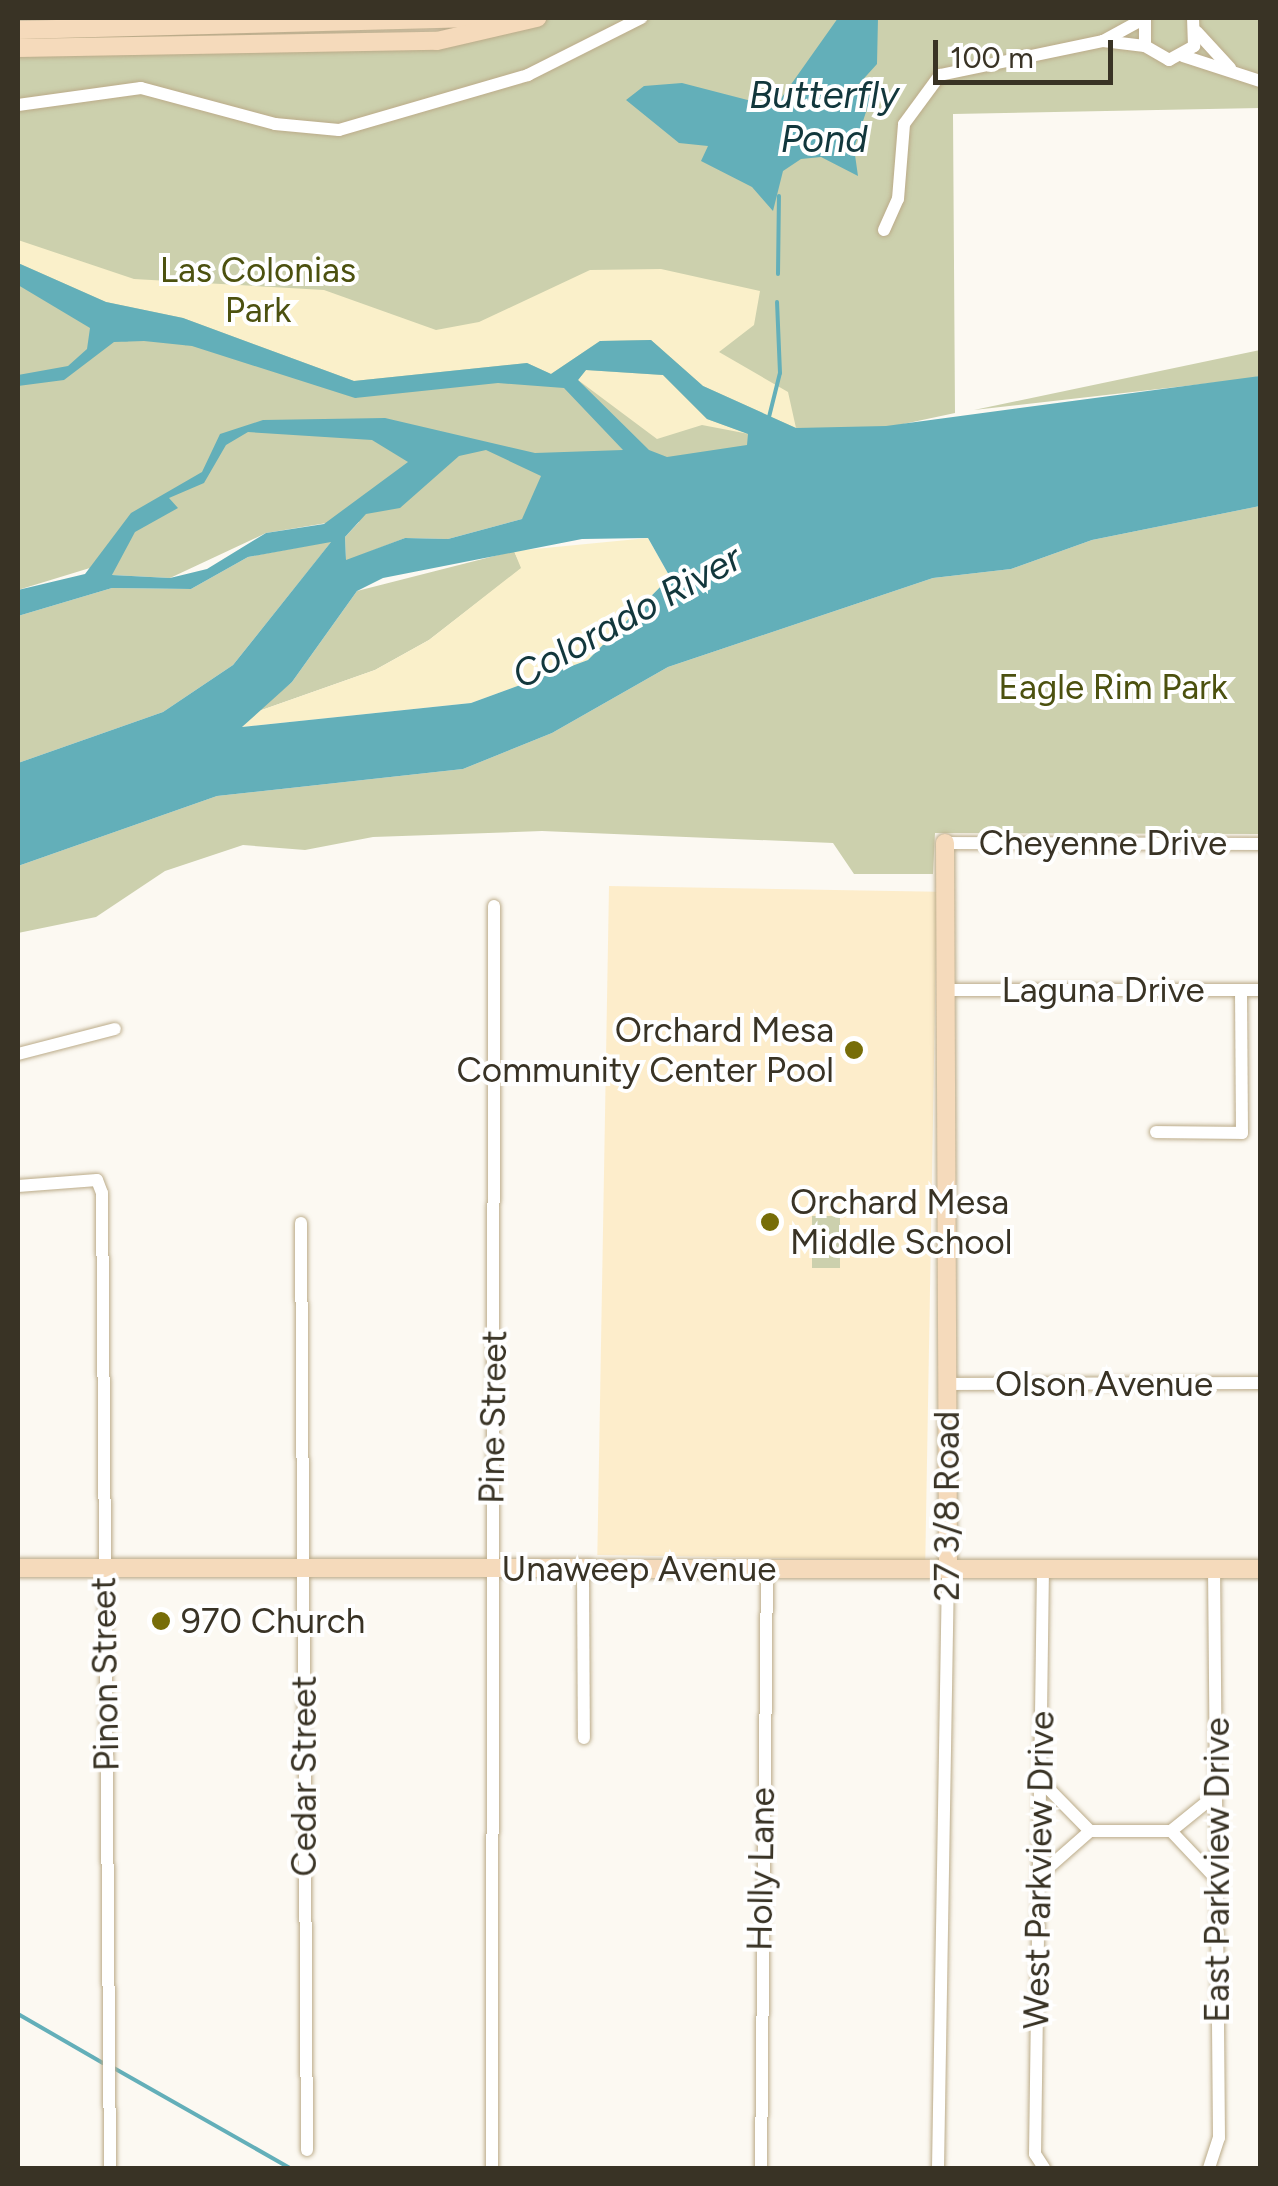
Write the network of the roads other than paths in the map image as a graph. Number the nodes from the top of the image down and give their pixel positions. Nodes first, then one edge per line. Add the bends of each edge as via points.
1 (485, 18) edge
2 (537, 18) edge
3 (641, 18) edge
4 (1145, 18) edge
5 (1193, 18) edge
6 (18, 30) edge
7 (1197, 32) junction
8 (1103, 40) junction
9 (1145, 46) junction
10 (18, 48) edge
11 (1183, 56) junction
12 (1230, 68) junction
13 (1260, 81) edge
14 (18, 104) edge
15 (884, 230) dead end
16 (946, 843) joint
17 (1260, 844) edge
18 (494, 906) dead end
19 (946, 990) junction
20 (1240, 990) junction
21 (1260, 990) edge
22 (114, 1030) dead end
23 (18, 1054) edge
24 (1156, 1132) dead end
25 (18, 1186) edge
26 (301, 1222) dead end
27 (1260, 1383) edge
28 (947, 1384) junction
29 (18, 1568) edge
30 (103, 1568) junction
31 (302, 1568) junction
32 (490, 1568) junction
33 (1042, 1568) junction
34 (582, 1569) junction
35 (948, 1569) junction
36 (1214, 1569) junction
37 (1260, 1569) edge
38 (767, 1570) junction
39 (584, 1738) dead end
40 (1040, 1781) junction
41 (1218, 1793) junction
42 (1090, 1831) junction
43 (1171, 1831) junction
44 (1040, 1876) junction
45 (1218, 1882) junction
46 (308, 2150) dead end
47 (110, 2168) edge
48 (492, 2168) edge
49 (761, 2168) edge
50 (938, 2168) edge
51 (1044, 2168) edge
52 (1209, 2168) edge

1 - 6 main road
2 - 10 main road via 436,41
3 - 14 street via 528,75 339,130 275,124 141,88
4 - 8 street
4 - 9 street
5 - 7 street
7 - 11 street
7 - 12 street
8 - 9 street
8 - 15 street via 962,66 925,87 904,124 898,198
9 - 11 street via 1162,59
11 - 12 street
12 - 13 street
16 - 17 street, Cheyenne Drive
16 - 19 main road, 27 3/8 Road
18 - 32 street, Pine Street
19 - 20 street, Laguna Drive
19 - 28 main road, 27 3/8 Road
20 - 21 street, Laguna Drive
20 - 24 street via 1242,1133
22 - 23 street
25 - 30 street, Pinon Street via 96,1180
26 - 31 street, Cedar Street
27 - 28 street, Olson Avenue
28 - 35 main road, 27 3/8 Road
29 - 30 main road, Unaweep Avenue
30 - 31 main road, Unaweep Avenue
30 - 47 street, Pinon Street
31 - 32 main road, Unaweep Avenue
31 - 46 street, Cedar Street
32 - 34 main road, Unaweep Avenue
32 - 48 street, Pine Street
33 - 35 main road, Unaweep Avenue
33 - 36 main road, Unaweep Avenue
33 - 40 street, West Parkview Drive
34 - 38 main road, Unaweep Avenue
34 - 39 street
35 - 38 main road, Unaweep Avenue
35 - 50 street, 27 3/8 Road
36 - 37 main road, Unaweep Avenue
36 - 41 street, East Parkview Drive
38 - 49 street, Holly Lane
40 - 42 street
40 - 44 street, West Parkview Drive
41 - 43 street
41 - 45 street, East Parkview Drive
42 - 43 street
42 - 44 street
43 - 45 street
44 - 51 street, West Parkview Drive via 1034,2154
45 - 52 street, East Parkview Drive via 1219,2138

